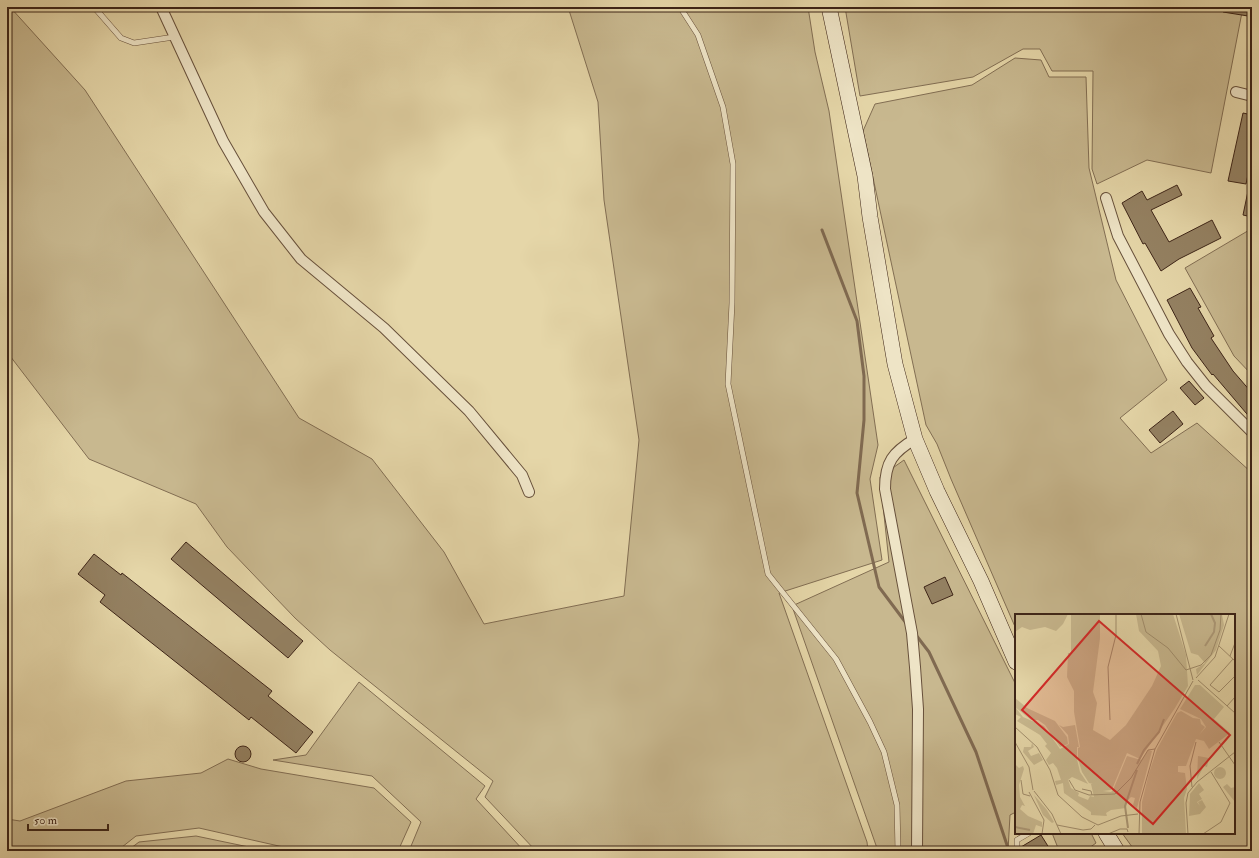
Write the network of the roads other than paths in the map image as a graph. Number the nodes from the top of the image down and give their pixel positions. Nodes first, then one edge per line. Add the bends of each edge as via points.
1 (94, 7) edge
2 (161, 7) edge
3 (680, 7) edge
4 (829, 7) edge
5 (174, 37) junction
6 (1236, 92) dead end
7 (1252, 96) edge
8 (1106, 198) dead end
9 (1252, 432) edge
10 (914, 439) junction
11 (529, 492) dead end
12 (1015, 660) edge
13 (1027, 834) edge
14 (1107, 834) edge
15 (898, 851) edge
16 (917, 851) edge
17 (1017, 851) edge
18 (1117, 851) edge

1 - 5 lane via 121,38 134,43
2 - 5 street
3 - 15 lane via 698,35 723,107 733,164 732,303 728,384 768,574 836,659 873,728 884,752 897,805
4 - 10 main road via 865,176 895,364
5 - 11 street via 223,141 264,212 301,259 384,328 469,411 522,475
6 - 7 street
8 - 9 street via 1118,236 1169,334 1206,386
10 - 12 main road via 981,580
10 - 16 street via 896,451 889,462 885,474 885,489 912,633 918,709
13 - 17 lane via 1017,840
14 - 18 main road

